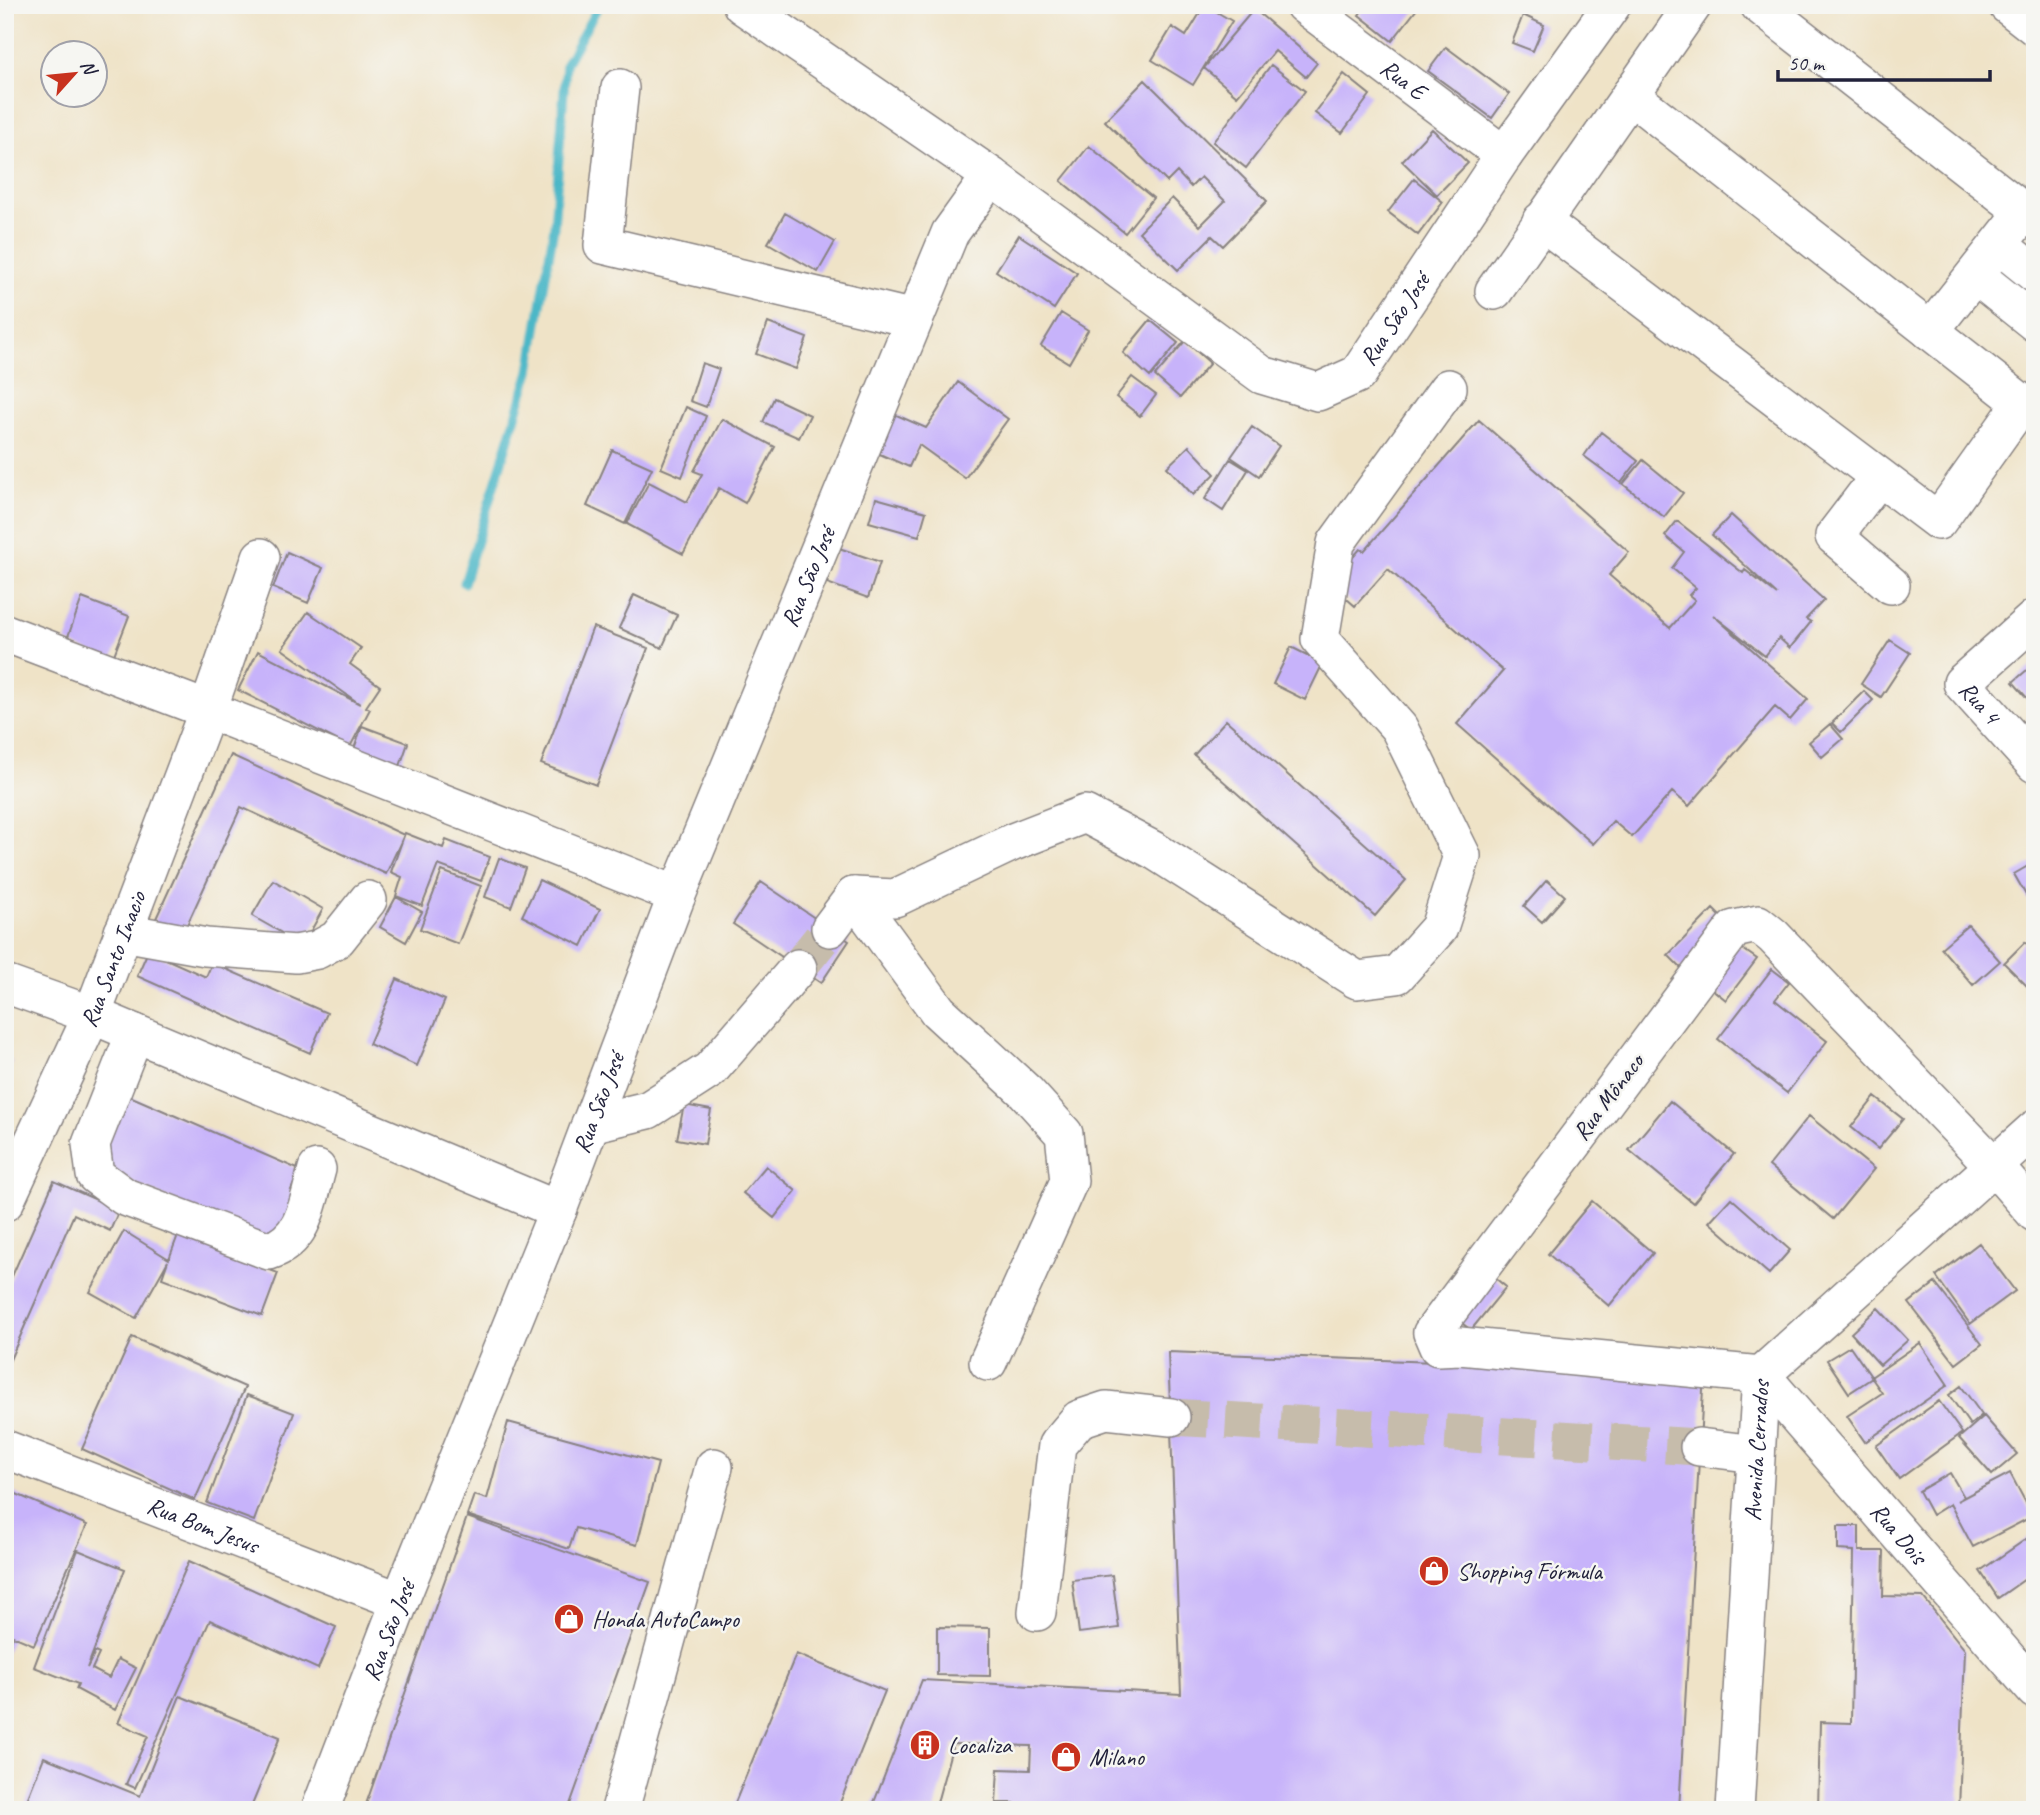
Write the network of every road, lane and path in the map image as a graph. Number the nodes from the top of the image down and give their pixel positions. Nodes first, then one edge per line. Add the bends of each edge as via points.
1 (742, 5) edge
2 (1304, 5) edge
3 (1612, 5) edge
4 (1693, 5) edge
5 (1759, 5) edge
6 (2007, 5) edge
7 (2035, 27) edge
8 (620, 88) dead end
9 (1630, 95) junction
10 (1504, 155) junction
11 (992, 176) junction
12 (2029, 216) edge
13 (1541, 221) junction
14 (1999, 245) junction
15 (2035, 274) edge
16 (1975, 275) junction
17 (1494, 291) dead end
18 (914, 319) junction
19 (2035, 324) edge
20 (1930, 331) junction
21 (1448, 388) dead end
22 (1879, 477) junction
23 (261, 557) dead end
24 (1891, 585) dead end
25 (2035, 618) edge
26 (5, 633) edge
27 (208, 710) junction
28 (2035, 764) edge
29 (677, 895) junction
30 (854, 896) junction
31 (368, 900) dead end
32 (830, 928) tunnel mouth
33 (122, 932) junction
34 (798, 968) tunnel mouth
35 (5, 984) edge
36 (92, 1016) junction
37 (135, 1033) junction
38 (590, 1124) junction
39 (2035, 1129) edge
40 (1994, 1166) junction
41 (317, 1169) dead end
42 (5, 1202) edge
43 (558, 1210) junction
44 (2035, 1213) edge
45 (988, 1362) dead end
46 (1761, 1376) junction
47 (1171, 1417) tunnel mouth
48 (1699, 1447) tunnel mouth
49 (5, 1449) edge
50 (1756, 1454) junction
51 (714, 1467) dead end
52 (400, 1601) junction
53 (1037, 1612) dead end
54 (2035, 1690) edge
55 (320, 1810) edge
56 (620, 1810) edge
57 (1735, 1810) edge

1 - 11 street
2 - 10 street, Rua E
3 - 10 street, Rua São José
4 - 9 street
5 - 12 street
6 - 7 street
8 - 18 street via 603,245
9 - 13 street
9 - 20 street
10 - 11 street, Rua São José via 1358,374 1318,392 1262,375
11 - 18 street, Rua São José via 950,233
12 - 14 street
13 - 17 street
13 - 22 street
14 - 15 street
14 - 16 street
16 - 19 street
16 - 20 street
18 - 29 street, Rua São José
20 - 22 street via 2022,403 1938,521
21 - 30 street via 1336,543 1320,639 1399,728 1462,856 1439,928 1397,975 1357,980 1156,851 1086,814 1013,842 895,898
22 - 24 street via 1834,536
23 - 27 street, Rua Santo Inacio
25 - 28 street, Rua 4 via 1962,683
26 - 27 street
27 - 29 street
27 - 33 street, Rua Santo Inacio
29 - 38 street, Rua São José
30 - 32 street
30 - 45 street via 939,1011 1064,1134 1069,1181
31 - 33 street via 337,939 296,954 206,947
33 - 36 street, Rua Santo Inacio
34 - 38 street via 710,1070 648,1110
35 - 36 street
36 - 37 street
36 - 42 street, Rua Santo Inacio
37 - 41 street via 91,1144 95,1175 125,1196 269,1251 283,1247 296,1235
37 - 43 street
38 - 43 street, Rua São José
39 - 40 street, Avenida Cerrados
40 - 44 street, Rua Mônaco
40 - 46 street, Avenida Cerrados
40 - 46 street, Rua Mônaco via 1773,936 1758,924 1734,929 1432,1333 1438,1347
43 - 52 street, Rua São José
46 - 50 street, Avenida Cerrados
46 - 54 street, Rua Dois
47 - 53 street via 1106,1410 1079,1419 1057,1445
48 - 50 street
49 - 52 street, Rua Bom Jesus
50 - 57 street, Avenida Cerrados
51 - 56 street
52 - 55 street, Rua São José

